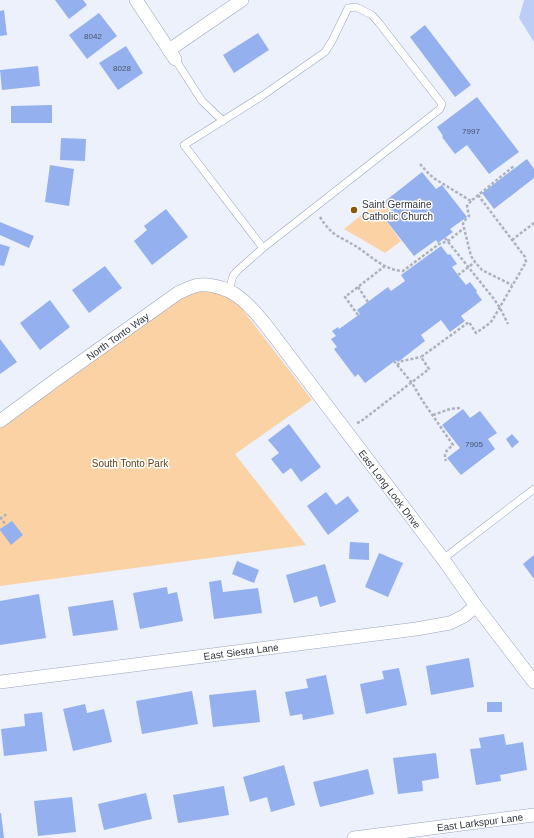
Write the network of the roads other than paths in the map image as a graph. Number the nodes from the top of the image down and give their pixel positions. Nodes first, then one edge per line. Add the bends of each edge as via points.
1 (136, 0) edge
2 (242, 0) edge
3 (172, 55) junction
4 (223, 121) junction
5 (263, 248) junction
6 (229, 290) junction
7 (243, 299) joint
8 (0, 421) edge
9 (534, 489) edge
10 (443, 559) junction
11 (476, 606) junction
12 (0, 682) edge
13 (534, 682) edge
14 (534, 815) edge
15 (354, 838) edge

1 - 3 street
2 - 3 street
3 - 4 lane via 202,101
4 - 5 lane via 184,146
4 - 5 lane via 325,52 348,8 356,7 372,15 380,23 442,104 440,109
5 - 6 lane via 237,271
6 - 7 street, North Tonto Way
6 - 8 street, North Tonto Way via 208,284 178,293
7 - 10 street, East Long Look Drive via 275,337
9 - 10 lane
10 - 11 street, East Long Look Drive
11 - 12 street, East Siesta Lane via 450,623 416,629
11 - 13 street, East Long Look Drive
14 - 15 street, East Larkspur Lane

